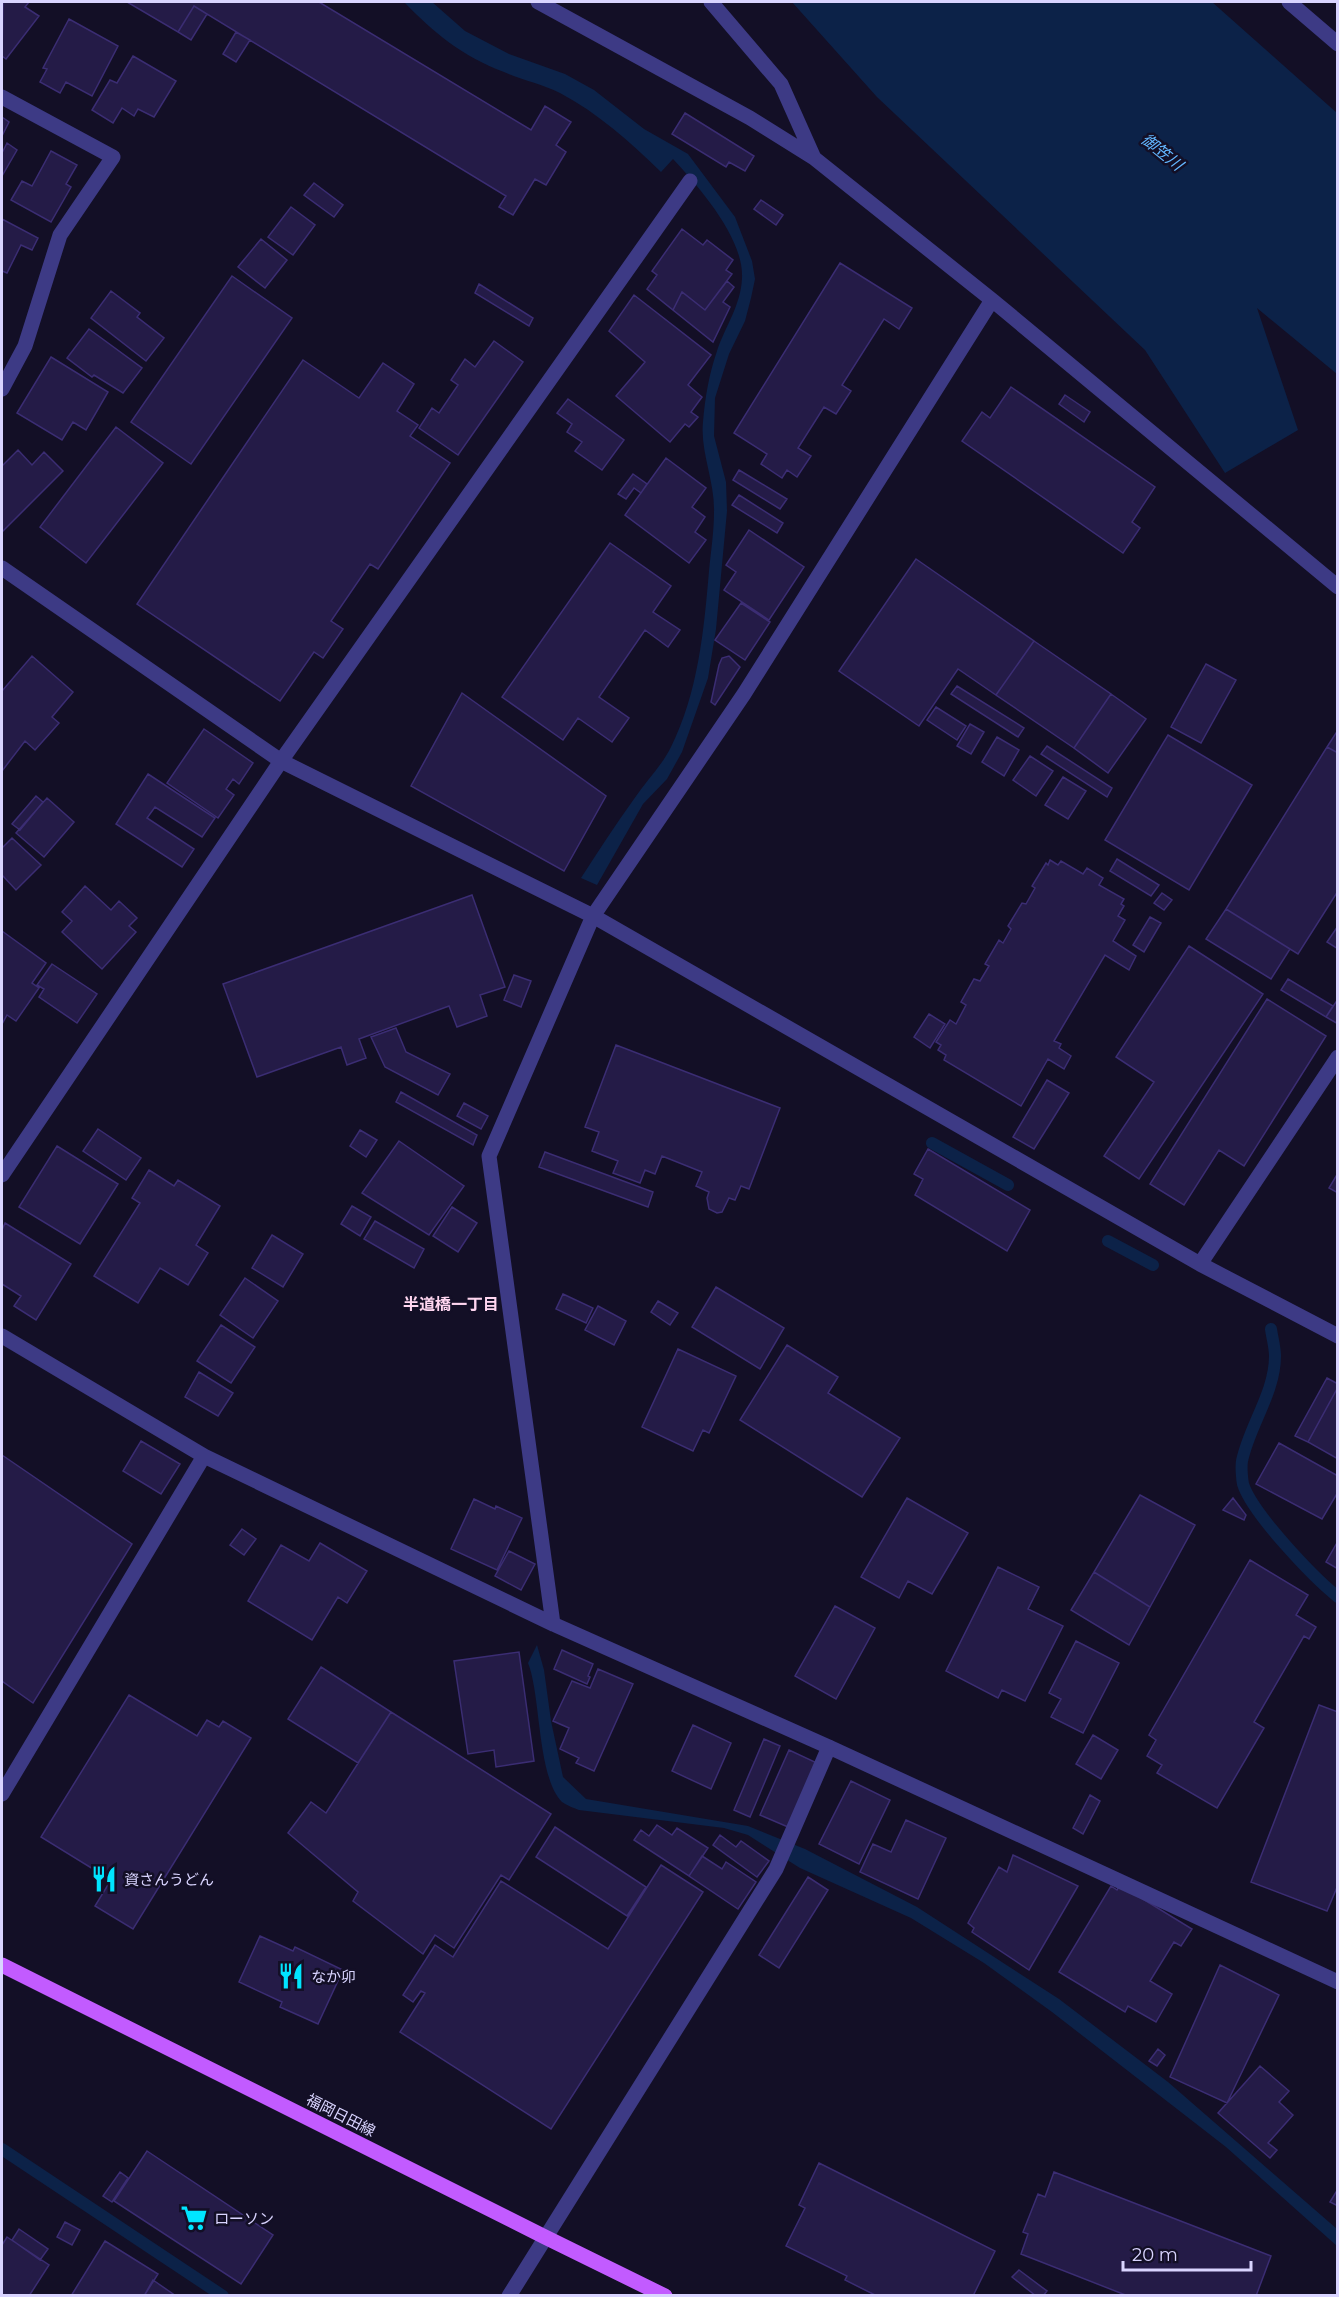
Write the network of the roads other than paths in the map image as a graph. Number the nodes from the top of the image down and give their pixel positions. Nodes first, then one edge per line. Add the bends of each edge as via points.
1 (538, 2) edge
2 (711, 2) edge
3 (1289, 2) edge
4 (1338, 44) edge
5 (2, 97) edge
6 (814, 158) junction
7 (690, 181) dead end
8 (992, 300) junction
9 (2, 389) edge
10 (4, 576) edge
11 (1338, 587) edge
12 (281, 761) junction
13 (592, 916) junction
14 (1338, 1058) edge
15 (2, 1175) edge
16 (1200, 1263) junction
17 (2, 1336) edge
18 (1338, 1336) edge
19 (204, 1456) junction
20 (554, 1624) junction
21 (829, 1747) junction
22 (2, 1794) edge
23 (2, 1965) edge
24 (1338, 1982) edge
25 (545, 2237) junction
26 (509, 2295) edge
27 (665, 2295) edge

1 - 6 street via 750,118
2 - 6 street via 780,84
3 - 4 street
5 - 9 street via 113,157 60,235 25,346
6 - 8 street
7 - 12 street
8 - 11 street
8 - 13 street via 744,694
10 - 12 street
12 - 13 street
12 - 15 street
13 - 16 street
13 - 20 street via 489,1156
14 - 16 street
16 - 18 street
17 - 19 street
19 - 20 street
19 - 22 street
20 - 21 street
21 - 24 street
21 - 25 street via 776,1869
23 - 25 main road, 福岡日田線
25 - 26 street
25 - 27 main road, 福岡日田線

